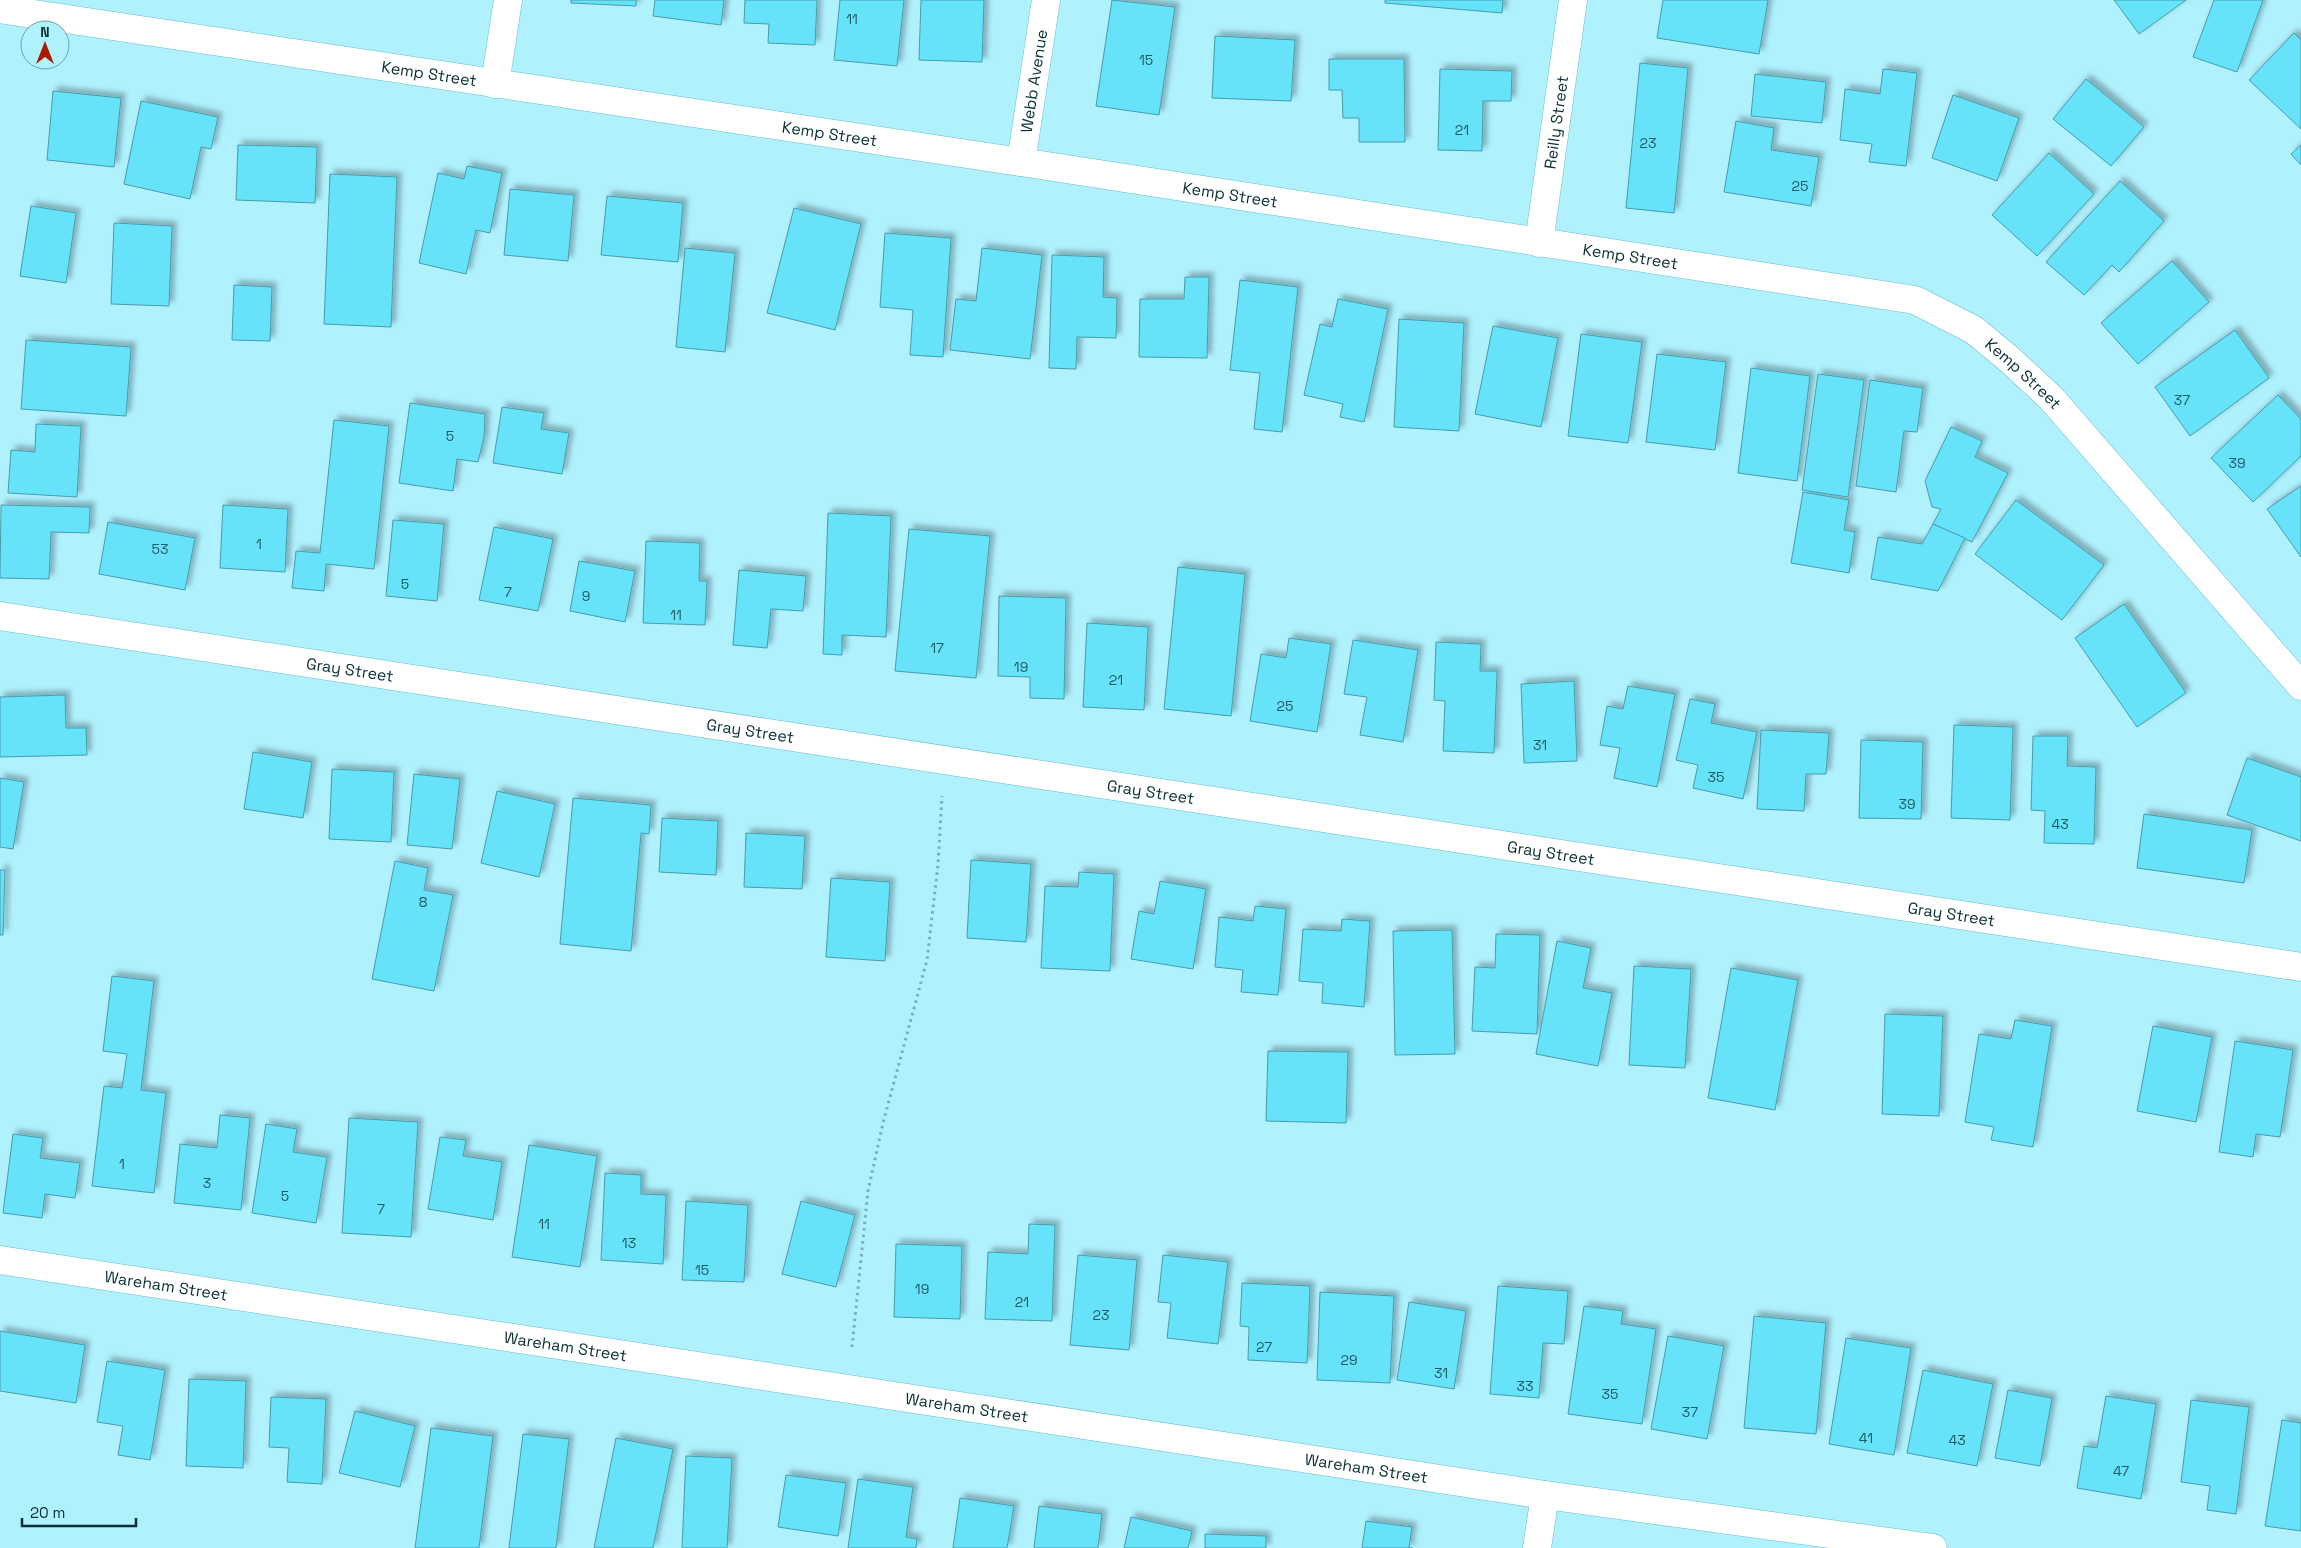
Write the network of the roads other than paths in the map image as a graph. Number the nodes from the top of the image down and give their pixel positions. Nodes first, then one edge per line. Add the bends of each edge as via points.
1 (508, 0) edge
2 (1046, 0) edge
3 (1574, 0) edge
4 (0, 9) edge
5 (495, 84) junction
6 (1021, 162) junction
7 (1538, 243) junction
8 (0, 616) edge
9 (2301, 686) edge
10 (2301, 967) edge
11 (0, 1260) edge
12 (1545, 1495) junction
13 (1537, 1548) edge
14 (1933, 1548) edge

1 - 5 street
2 - 6 street, Webb Avenue
3 - 7 street, Reilly Street
4 - 5 street, Kemp Street
5 - 6 street, Kemp Street
6 - 7 street, Kemp Street
7 - 9 street, Kemp Street via 1915,300 1974,330 2051,398
8 - 10 street, Gray Street
11 - 12 street, Wareham Street
12 - 13 street
12 - 14 street, Wareham Street

